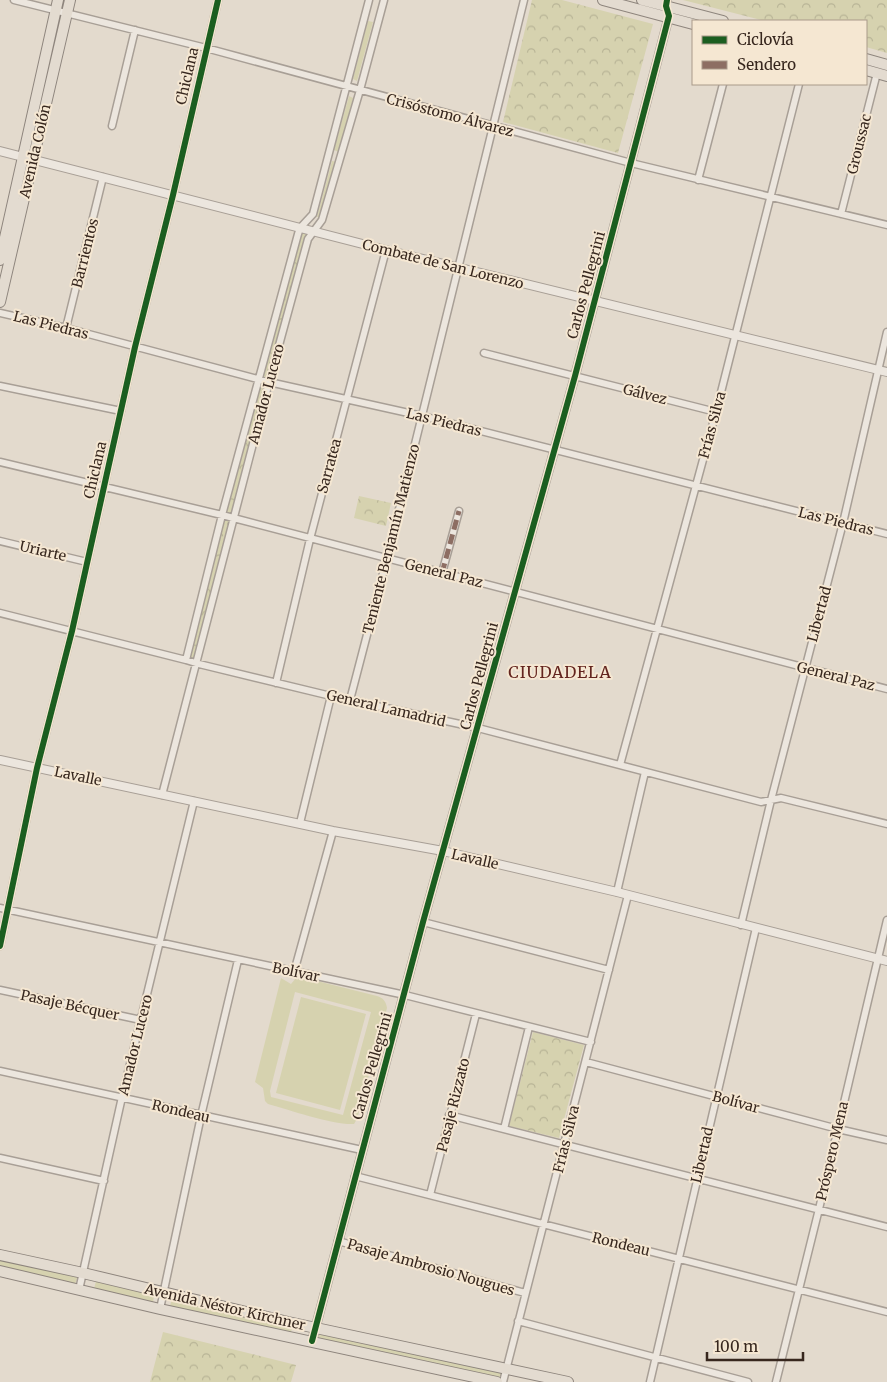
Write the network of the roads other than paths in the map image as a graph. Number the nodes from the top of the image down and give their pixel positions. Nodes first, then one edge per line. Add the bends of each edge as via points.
1 (14, 0) edge
2 (70, 0) edge
3 (218, 0) edge
4 (369, 0) edge
5 (384, 0) edge
6 (524, 0) edge
7 (603, 0) edge
8 (642, 0) edge
9 (666, 3) edge
10 (57, 5) edge
11 (67, 13) junction
12 (365, 16) junction
13 (670, 16) junction
14 (379, 19) junction
15 (720, 20) edge
16 (692, 24) edge
17 (135, 30) junction
18 (206, 48) junction
19 (867, 59) edge
20 (887, 65) edge
21 (867, 70) edge
22 (882, 75) edge
23 (723, 85) edge
24 (799, 85) edge
25 (348, 86) junction
26 (360, 90) junction
27 (112, 126) dead end
28 (493, 127) junction
29 (0, 151) edge
30 (330, 154) junction
31 (340, 157) junction
32 (28, 158) junction
33 (631, 163) junction
34 (103, 178) junction
35 (698, 180) junction
36 (173, 195) junction
37 (771, 197) junction
38 (841, 214) junction
39 (887, 225) edge
40 (300, 228) junction
41 (313, 231) junction
42 (386, 250) junction
43 (0, 260) edge
44 (459, 268) junction
45 (594, 301) junction
46 (0, 302) edge
47 (0, 313) edge
48 (66, 328) junction
49 (887, 332) edge
50 (735, 335) junction
51 (135, 347) junction
52 (484, 353) dead end
53 (877, 370) junction
54 (887, 372) edge
55 (575, 376) junction
56 (259, 379) junction
57 (268, 382) junction
58 (0, 386) edge
59 (346, 400) junction
60 (121, 411) junction
61 (716, 412) junction
62 (422, 416) junction
63 (555, 450) junction
64 (0, 462) edge
65 (104, 486) junction
66 (696, 486) junction
67 (459, 511) dead end
68 (222, 515) junction
69 (233, 518) junction
70 (843, 523) junction
71 (887, 534) edge
72 (310, 539) junction
73 (0, 541) edge
74 (388, 558) junction
75 (87, 562) junction
76 (442, 572) junction
77 (516, 591) junction
78 (0, 613) edge
79 (657, 629) junction
80 (72, 631) junction
81 (186, 660) junction
82 (196, 663) junction
83 (805, 669) junction
84 (276, 682) junction
85 (887, 689) edge
86 (331, 696) junction
87 (350, 700) junction
88 (478, 728) junction
89 (0, 760) edge
90 (620, 765) junction
91 (38, 768) junction
92 (645, 772) junction
93 (162, 795) junction
94 (771, 800) junction
95 (194, 801) junction
96 (300, 823) junction
97 (887, 824) edge
98 (333, 831) junction
99 (443, 851) junction
100 (617, 892) junction
101 (628, 895) junction
102 (0, 908) edge
103 (8, 910) junction
104 (887, 920) edge
105 (423, 922) junction
106 (741, 924) junction
107 (756, 928) junction
108 (161, 944) junction
109 (0, 946) edge
110 (878, 958) junction
111 (238, 960) junction
112 (887, 961) edge
113 (609, 970) junction
114 (294, 972) junction
115 (0, 990) edge
116 (405, 995) junction
117 (476, 1014) junction
118 (141, 1020) junction
119 (529, 1027) junction
120 (591, 1042) junction
121 (586, 1062) junction
122 (0, 1071) edge
123 (716, 1096) junction
124 (122, 1098) junction
125 (449, 1115) junction
126 (200, 1116) junction
127 (838, 1128) junction
128 (504, 1129) junction
129 (887, 1140) edge
130 (564, 1144) junction
131 (362, 1150) junction
132 (0, 1158) edge
133 (355, 1176) junction
134 (696, 1179) junction
135 (104, 1181) junction
136 (430, 1195) junction
137 (819, 1209) junction
138 (544, 1224) junction
139 (887, 1227) edge
140 (338, 1241) junction
141 (0, 1255) edge
142 (679, 1259) junction
143 (0, 1271) edge
144 (83, 1273) junction
145 (799, 1289) junction
146 (79, 1290) junction
147 (163, 1292) junction
148 (525, 1293) junction
149 (160, 1309) junction
150 (887, 1312) edge
151 (518, 1321) junction
152 (316, 1328) junction
153 (312, 1342) junction
154 (656, 1358) junction
155 (506, 1368) junction
156 (497, 1382) edge
157 (503, 1382) edge
158 (568, 1382) edge
159 (650, 1382) edge
160 (748, 1382) edge
161 (776, 1382) edge

1 - 10 street, Crisóstomo Álvarez
2 - 11 main road, Avenida Colón
3 - 18 street, Chiclana
4 - 12 street, Amador Lucero
5 - 14 street, Amador Lucero
6 - 28 street, Teniente Benjamín Matienzo
7 - 13 main road
8 - 9 main road
9 - 13 street
9 - 15 main road
10 - 11 street, Crisóstomo Álvarez
10 - 32 main road, Avenida Colón
11 - 17 street, Crisóstomo Álvarez
11 - 32 main road, Avenida Colón
12 - 14 street
12 - 25 street, Amador Lucero
13 - 16 main road
13 - 33 street, Carlos Pellegrini
14 - 26 street, Amador Lucero
17 - 18 street, Crisóstomo Álvarez
17 - 27 street
18 - 25 street, Crisóstomo Álvarez
18 - 36 street, Chiclana
19 - 20 main road
21 - 22 main road
22 - 38 street, Groussac
23 - 35 street
24 - 37 street, Frías Silva
25 - 26 street, Crisóstomo Álvarez
25 - 30 street, Amador Lucero
26 - 28 street, Crisóstomo Álvarez
26 - 31 street, Amador Lucero
28 - 33 street, Crisóstomo Álvarez
28 - 44 street, Teniente Benjamín Matienzo
29 - 32 street, Combate de San Lorenzo
30 - 31 street
30 - 40 street, Amador Lucero via 313,214
31 - 41 street, Amador Lucero via 322,220
32 - 34 street, Combate de San Lorenzo
32 - 43 main road, Avenida Colón
32 - 46 main road, Avenida Colón
33 - 35 street, Crisóstomo Álvarez
33 - 45 street, Carlos Pellegrini
34 - 36 street, Combate de San Lorenzo
34 - 48 street, Barrientos
35 - 37 street, Crisóstomo Álvarez
36 - 40 street, Combate de San Lorenzo
36 - 51 street, Chiclana
37 - 38 street, Crisóstomo Álvarez
37 - 50 street, Frías Silva
38 - 39 street, Crisóstomo Álvarez
40 - 41 street, Combate de San Lorenzo
40 - 56 street, Amador Lucero
41 - 42 street, Combate de San Lorenzo
41 - 57 street, Amador Lucero via 308,239
42 - 44 street, Combate de San Lorenzo
42 - 59 street, Sarratea
44 - 45 street, Combate de San Lorenzo
44 - 62 street, Teniente Benjamín Matienzo
45 - 50 street, Combate de San Lorenzo
45 - 55 street, Carlos Pellegrini
47 - 48 street, Las Piedras
48 - 51 street, Las Piedras
49 - 53 street, Libertad
50 - 53 street, Combate de San Lorenzo
50 - 61 street, Frías Silva
51 - 56 street, Las Piedras
51 - 60 street, Chiclana
52 - 55 street, Gálvez
53 - 54 street, Combate de San Lorenzo
53 - 70 street, Libertad
55 - 61 street, Gálvez
55 - 63 street, Carlos Pellegrini
56 - 57 street, Las Piedras
56 - 68 street, Amador Lucero
57 - 59 street, Las Piedras
57 - 69 street, Amador Lucero
58 - 60 street
59 - 62 street, Las Piedras
59 - 72 street, Sarratea
60 - 65 street, Chiclana
61 - 66 street, Frías Silva
62 - 63 street, Las Piedras
62 - 74 street, Teniente Benjamín Matienzo
63 - 66 street, Las Piedras
63 - 77 street, Carlos Pellegrini
64 - 65 street, General Paz
65 - 68 street, General Paz
65 - 75 street, Chiclana
66 - 70 street, Las Piedras
66 - 79 street, Frías Silva
67 - 76 street
68 - 69 street, General Paz
68 - 81 street, Amador Lucero
69 - 72 street, General Paz
69 - 82 street, Amador Lucero
70 - 71 street, Las Piedras
70 - 83 street, Libertad
72 - 74 street, General Paz
72 - 84 street, Sarratea
73 - 75 street, Uriarte
74 - 76 street, General Paz
74 - 87 street, Teniente Benjamín Matienzo
75 - 80 street, Chiclana
76 - 77 street, General Paz
77 - 79 street, General Paz
77 - 88 street, Carlos Pellegrini
78 - 80 street, General Lamadrid
79 - 83 street, General Paz
79 - 90 street, Frías Silva
80 - 81 street, General Lamadrid
80 - 91 street, Chiclana
81 - 82 street, General Lamadrid
82 - 84 street, General Lamadrid
82 - 93 street, Amador Lucero
83 - 85 street, General Paz
83 - 94 street, Libertad
84 - 86 street, General Lamadrid
86 - 87 street, General Lamadrid
86 - 96 street
87 - 88 street, General Lamadrid
88 - 90 street, General Lamadrid
88 - 99 street, Carlos Pellegrini
89 - 91 street, Lavalle
90 - 92 street, General Lamadrid
91 - 93 street, Lavalle
91 - 103 street, Chiclana
92 - 94 street, General Lamadrid via 761,802
92 - 100 street
93 - 95 street, Lavalle
94 - 97 street, General Lamadrid via 781,798
94 - 106 street, Libertad
95 - 96 street, Lavalle
95 - 108 street, Amador Lucero
96 - 98 street, Lavalle
98 - 99 street, Lavalle
98 - 114 street
99 - 100 street, Lavalle
99 - 105 street, Carlos Pellegrini
100 - 101 street, Lavalle
101 - 106 street, Lavalle
101 - 113 street, Frías Silva
102 - 103 street, Bolívar
103 - 108 street, Bolívar
103 - 109 street, Chiclana
104 - 110 street, Próspero Mena
105 - 113 street
105 - 116 street, Carlos Pellegrini
106 - 107 street, Lavalle
107 - 110 street, Lavalle
107 - 123 street, Libertad
108 - 111 street, Bolívar
108 - 118 street, Amador Lucero
110 - 112 street, Lavalle
110 - 127 street, Próspero Mena
111 - 114 street, Bolívar
111 - 126 street
113 - 120 street, Frías Silva
114 - 116 street, Bolívar
115 - 118 street, Pasaje Bécquer
116 - 117 street, Bolívar
116 - 131 street, Carlos Pellegrini
117 - 119 street, Bolívar
117 - 125 street, Pasaje Rizzato
118 - 124 street, Amador Lucero
119 - 120 street, Bolívar
119 - 128 street
120 - 121 street, Frías Silva
121 - 123 street, Bolívar
121 - 130 street, Frías Silva
122 - 124 street, Rondeau
123 - 127 street, Bolívar
123 - 134 street, Libertad
124 - 126 street, Rondeau
124 - 135 street, Amador Lucero
125 - 128 street
125 - 136 street, Pasaje Rizzato
126 - 131 street, Rondeau
126 - 147 street
127 - 129 street, Bolívar
127 - 137 street, Próspero Mena
128 - 130 street
130 - 134 street
130 - 138 street, Frías Silva
131 - 133 street, Carlos Pellegrini
132 - 135 street
133 - 136 street, Rondeau
133 - 140 street, Carlos Pellegrini
134 - 137 street
134 - 142 street, Libertad
135 - 144 street, Amador Lucero
136 - 138 street, Rondeau
137 - 139 street
137 - 145 street, Próspero Mena
138 - 142 street, Rondeau
138 - 148 street, Frías Silva
140 - 148 street, Pasaje Ambrosio Nougues
140 - 152 street, Carlos Pellegrini
141 - 144 main road, Avenida Néstor Kirchner
142 - 145 street, Rondeau
142 - 154 street, Libertad
143 - 146 main road, Avenida Néstor Kirchner
144 - 146 street, Amador Lucero
144 - 147 main road, Avenida Néstor Kirchner
145 - 150 street, Rondeau
145 - 161 street, Próspero Mena
146 - 149 main road, Avenida Néstor Kirchner
147 - 149 street
147 - 152 main road, Avenida Néstor Kirchner
148 - 151 street, Frías Silva
149 - 153 main road, Avenida Néstor Kirchner
151 - 154 street
151 - 155 street, Frías Silva
152 - 153 street, Carlos Pellegrini
152 - 155 main road, Avenida Néstor Kirchner
153 - 156 main road, Avenida Néstor Kirchner
154 - 159 street, Libertad
154 - 160 street
155 - 157 street, Frías Silva
155 - 158 main road, Avenida Néstor Kirchner

